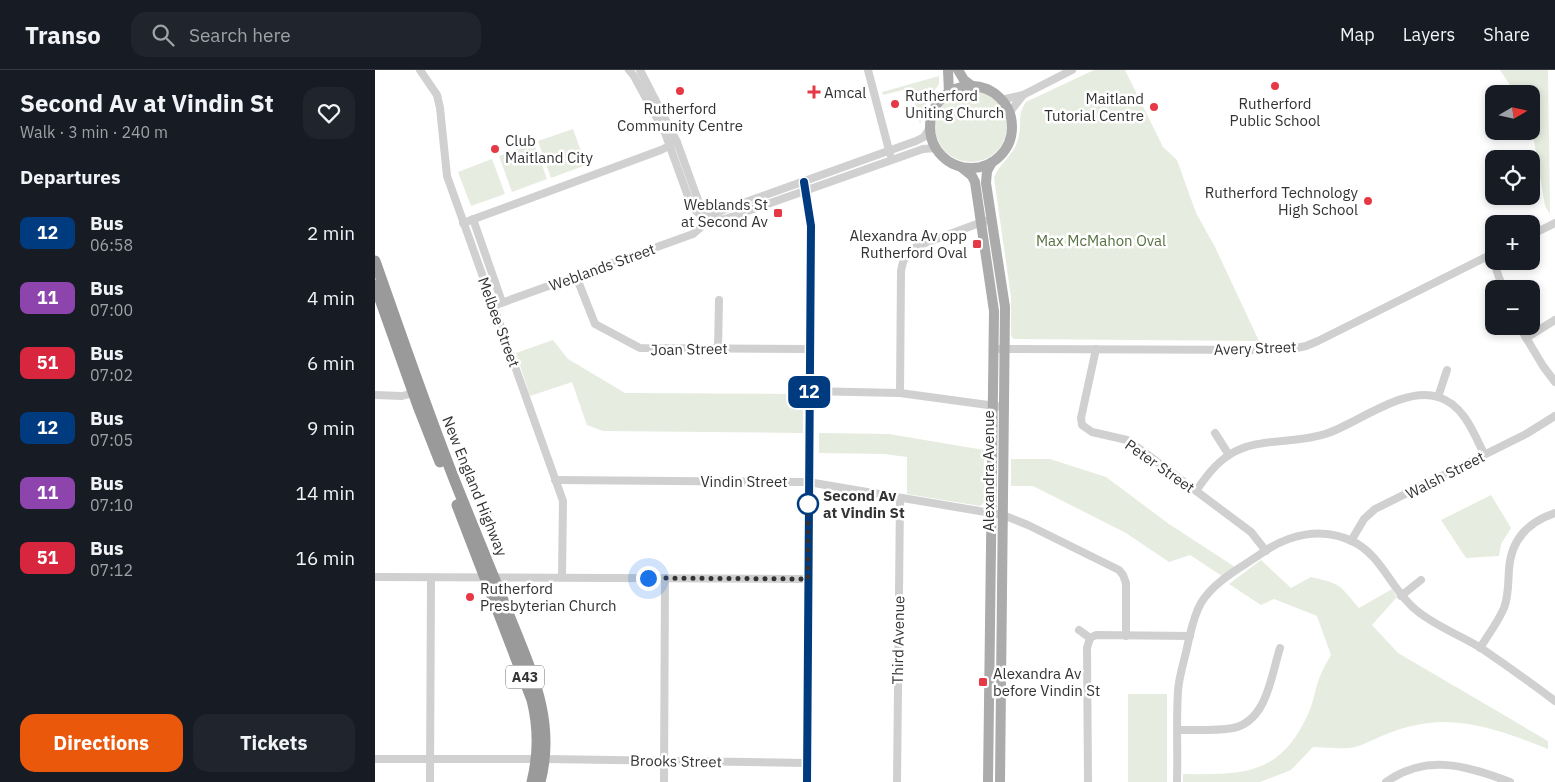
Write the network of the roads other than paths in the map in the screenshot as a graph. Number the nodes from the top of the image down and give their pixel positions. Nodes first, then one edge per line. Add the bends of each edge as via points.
1 (421, 70) edge
2 (629, 70) edge
3 (640, 70) edge
4 (868, 70) edge
5 (948, 70) edge
6 (958, 70) edge
7 (1072, 70) edge
8 (972, 86) junction
9 (949, 93) junction
10 (1023, 95) junction
11 (1001, 100) junction
12 (1009, 113) junction
13 (931, 128) junction
14 (673, 144) junction
15 (936, 148) junction
16 (889, 151) junction
17 (892, 160) junction
18 (992, 162) junction
19 (961, 167) junction
20 (804, 182) junction
21 (807, 191) junction
22 (704, 214) junction
23 (473, 219) junction
24 (992, 219) junction
25 (981, 222) junction
26 (463, 223) junction
27 (1555, 223) edge
28 (1540, 230) edge
29 (1485, 257) edge
30 (375, 261) edge
31 (576, 276) junction
32 (375, 285) edge
33 (719, 300) dead end
34 (502, 302) junction
35 (493, 306) junction
36 (1555, 320) edge
37 (1524, 335) edge
38 (1526, 338) junction
39 (718, 348) junction
40 (810, 349) junction
41 (993, 349) junction
42 (1005, 349) junction
43 (1096, 350) junction
44 (1447, 370) dead end
45 (1555, 382) edge
46 (809, 391) junction
47 (417, 392) junction
48 (900, 393) junction
49 (375, 395) edge
50 (1438, 396) junction
51 (998, 407) junction
52 (1552, 418) edge
53 (1215, 433) dead end
54 (1484, 454) junction
55 (1229, 455) junction
56 (555, 480) junction
57 (809, 482) junction
58 (1196, 491) junction
59 (900, 498) junction
60 (1555, 513) edge
61 (997, 514) junction
62 (1351, 541) junction
63 (1266, 551) junction
64 (375, 577) edge
65 (490, 577) junction
66 (562, 577) junction
67 (431, 578) junction
68 (665, 578) junction
69 (808, 579) junction
70 (1421, 580) dead end
71 (1401, 596) junction
72 (1079, 630) dead end
73 (1126, 636) junction
74 (1190, 636) junction
75 (1089, 638) junction
76 (1280, 648) dead end
77 (1480, 648) junction
78 (1555, 701) edge
79 (1178, 730) junction
80 (375, 759) edge
81 (540, 759) junction
82 (430, 760) junction
83 (664, 760) junction
84 (807, 762) junction
85 (430, 782) edge
86 (532, 782) edge
87 (540, 782) edge
88 (664, 782) edge
89 (807, 782) edge
90 (897, 782) edge
91 (988, 782) edge
92 (1000, 782) edge
93 (1088, 782) edge
94 (1177, 782) edge
95 (1386, 782) edge
96 (1508, 782) edge

1 - 26 street, Melbee Street via 439,101 445,170
2 - 14 street
3 - 14 street
4 - 16 street
5 - 9 main road
6 - 8 main road
7 - 10 street
8 - 9 main road
8 - 11 main road via 988,90
9 - 13 main road via 933,112
10 - 11 street
10 - 12 street
11 - 12 main road
12 - 18 main road via 1012,128 1009,142
13 - 15 main road
13 - 16 street via 924,137
14 - 22 street via 690,202 695,210
14 - 23 street
15 - 17 street
15 - 19 main road via 951,163
16 - 17 street
16 - 20 street
17 - 21 street
18 - 19 main road via 975,168
18 - 24 main road, Alexandra Avenue via 986,177
19 - 25 main road, Alexandra Avenue via 975,182
20 - 21 street
20 - 22 street
21 - 22 street via 725,219 711,220
21 - 40 street via 811,226
22 - 31 street, Weblands Street via 700,228 693,234
23 - 26 street
23 - 34 street, Melbee Street
24 - 25 street
24 - 42 main road, Alexandra Avenue via 1004,296
25 - 41 main road, Alexandra Avenue via 993,300
25 - 48 street via 913,248 902,262
26 - 35 street, Melbee Street
27 - 28 street
29 - 43 street, Avery Street via 1298,348 1260,351
30 - 47 highway, New England Highway / A43
31 - 34 street, Weblands Street
31 - 39 street, Joan Street via 595,324 632,345 644,349
32 - 47 highway, New England Highway / A43
33 - 39 street
34 - 35 street, Weblands Street
35 - 56 street, Melbee Street
36 - 38 street
37 - 38 street
38 - 45 street
39 - 40 street, Joan Street
40 - 46 street
41 - 42 street, Avery Street
41 - 51 main road, Alexandra Avenue
42 - 43 street, Avery Street
42 - 51 main road, Alexandra Avenue
43 - 58 street, Peter Street via 1082,425 1092,432 1127,440
44 - 50 street
46 - 48 street
46 - 57 street
47 - 49 street via 402,396
47 - 65 highway, New England Highway / A43
48 - 51 street
50 - 54 street via 1461,412
50 - 55 street via 1415,396 1395,402 1321,436 1263,442
51 - 61 main road, Alexandra Avenue
52 - 54 street, Walsh Street
53 - 55 street
54 - 62 street, Walsh Street via 1375,509 1364,519
55 - 58 street
56 - 57 street, Vindin Street
56 - 66 street, Melbee Street via 564,509
57 - 59 street, Vindin Street
57 - 69 street
58 - 63 street, Peter Street via 1251,532
59 - 61 street, Vindin Street
59 - 90 street, Third Avenue
60 - 77 street via 1520,534 1511,554 1504,607
61 - 73 street, Vindin Street via 1028,525 1119,570 1126,583
61 - 91 main road, Alexandra Avenue
61 - 92 main road, Alexandra Avenue
62 - 63 street via 1308,534 1291,537
62 - 71 street via 1374,557
63 - 74 street via 1209,593 1201,603
64 - 67 street
65 - 66 street
65 - 67 street
65 - 81 highway, New England Highway / A43 via 533,700
66 - 68 street
67 - 82 street
68 - 69 street
68 - 83 street
69 - 84 street
70 - 71 street
71 - 77 street via 1422,615
72 - 75 street
73 - 74 street
73 - 75 street via 1096,635
74 - 79 street via 1179,686
75 - 93 street
76 - 79 street via 1262,705 1251,719 1234,728
77 - 78 street
79 - 94 street
80 - 82 street, Brooks Street
81 - 82 street, Brooks Street
81 - 83 street, Brooks Street
81 - 86 highway, New England Highway / A43
81 - 87 highway, New England Highway / A43
82 - 85 street
83 - 84 street, Brooks Street
83 - 88 street
84 - 89 street
95 - 96 street via 1409,770 1441,764 1472,769

